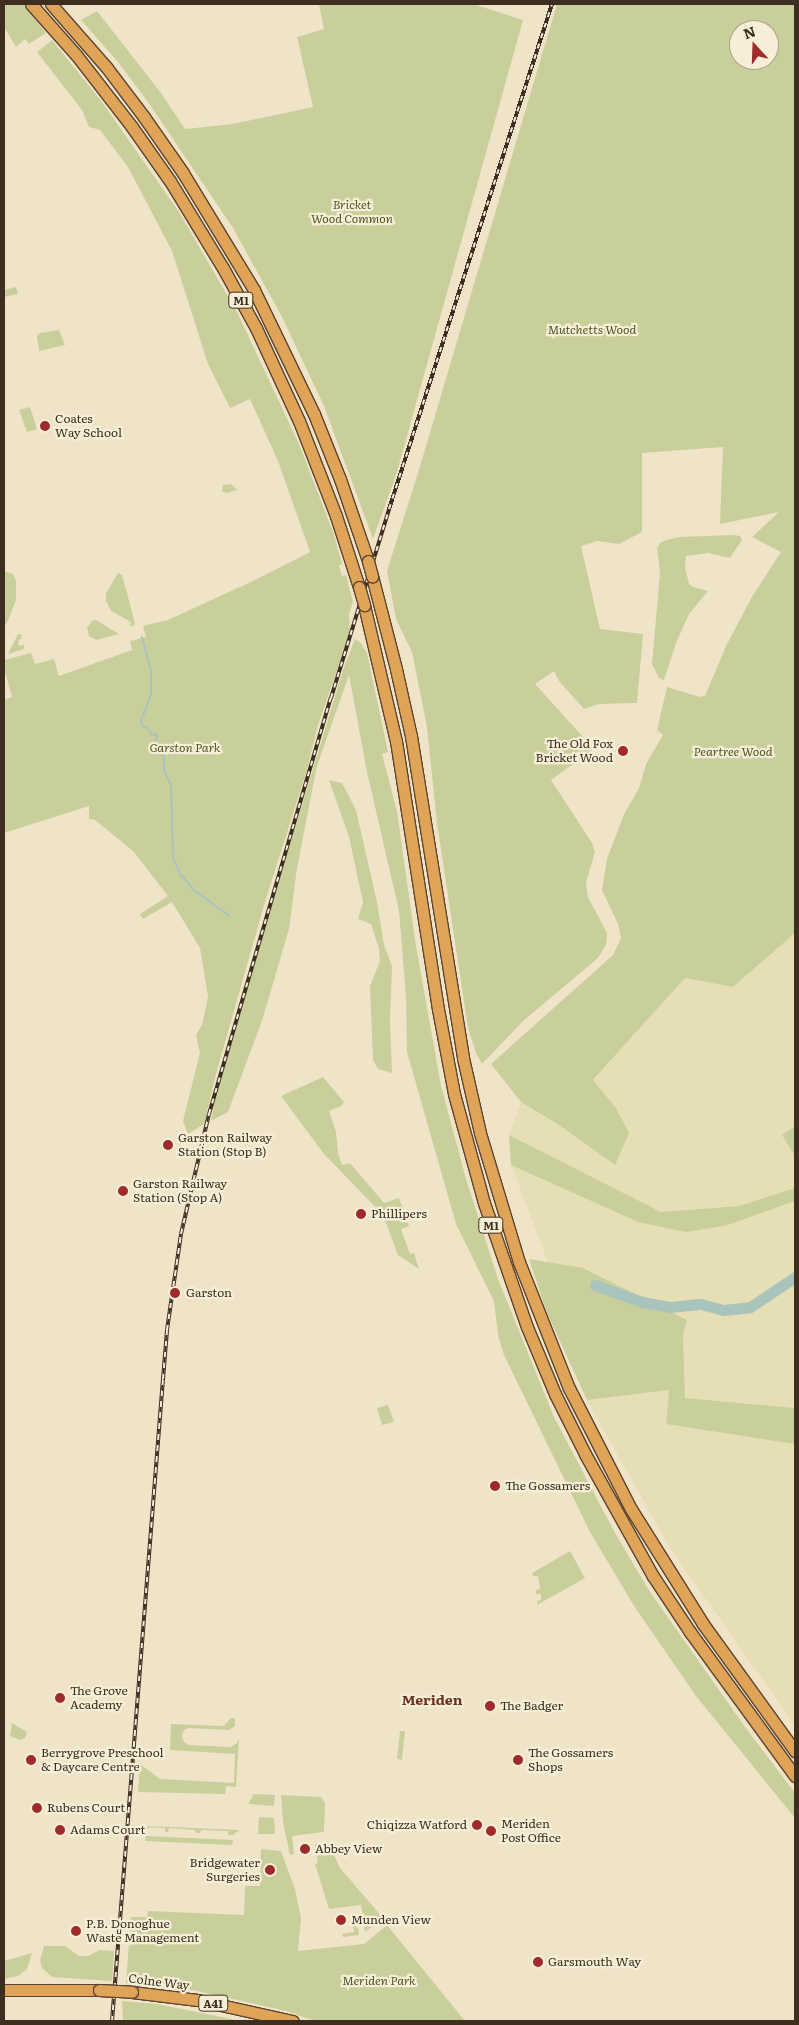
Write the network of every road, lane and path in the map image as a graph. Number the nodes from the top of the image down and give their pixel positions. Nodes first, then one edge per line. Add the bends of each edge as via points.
1 (31, 4) edge
2 (52, 4) edge
3 (795, 1751) edge
4 (795, 1776) edge
5 (4, 1990) edge
6 (79, 1990) junction
7 (4, 1997) edge
8 (293, 2021) edge

1 - 4 highway, M1, bridge via 132,126 170,182 256,328 299,420 334,508 364,605 396,741 446,1056 464,1134 505,1267 555,1394 618,1517 690,1632
2 - 3 highway, M1, bridge via 107,68 183,173 249,282 314,414 368,561 396,669 411,736 453,1005 470,1091 498,1198 519,1262 569,1388 631,1509 703,1624
5 - 6 highway, Colne Way / A41
6 - 7 highway, Colne Way / A41
6 - 8 highway, Colne Way / A41, bridge via 198,2000

